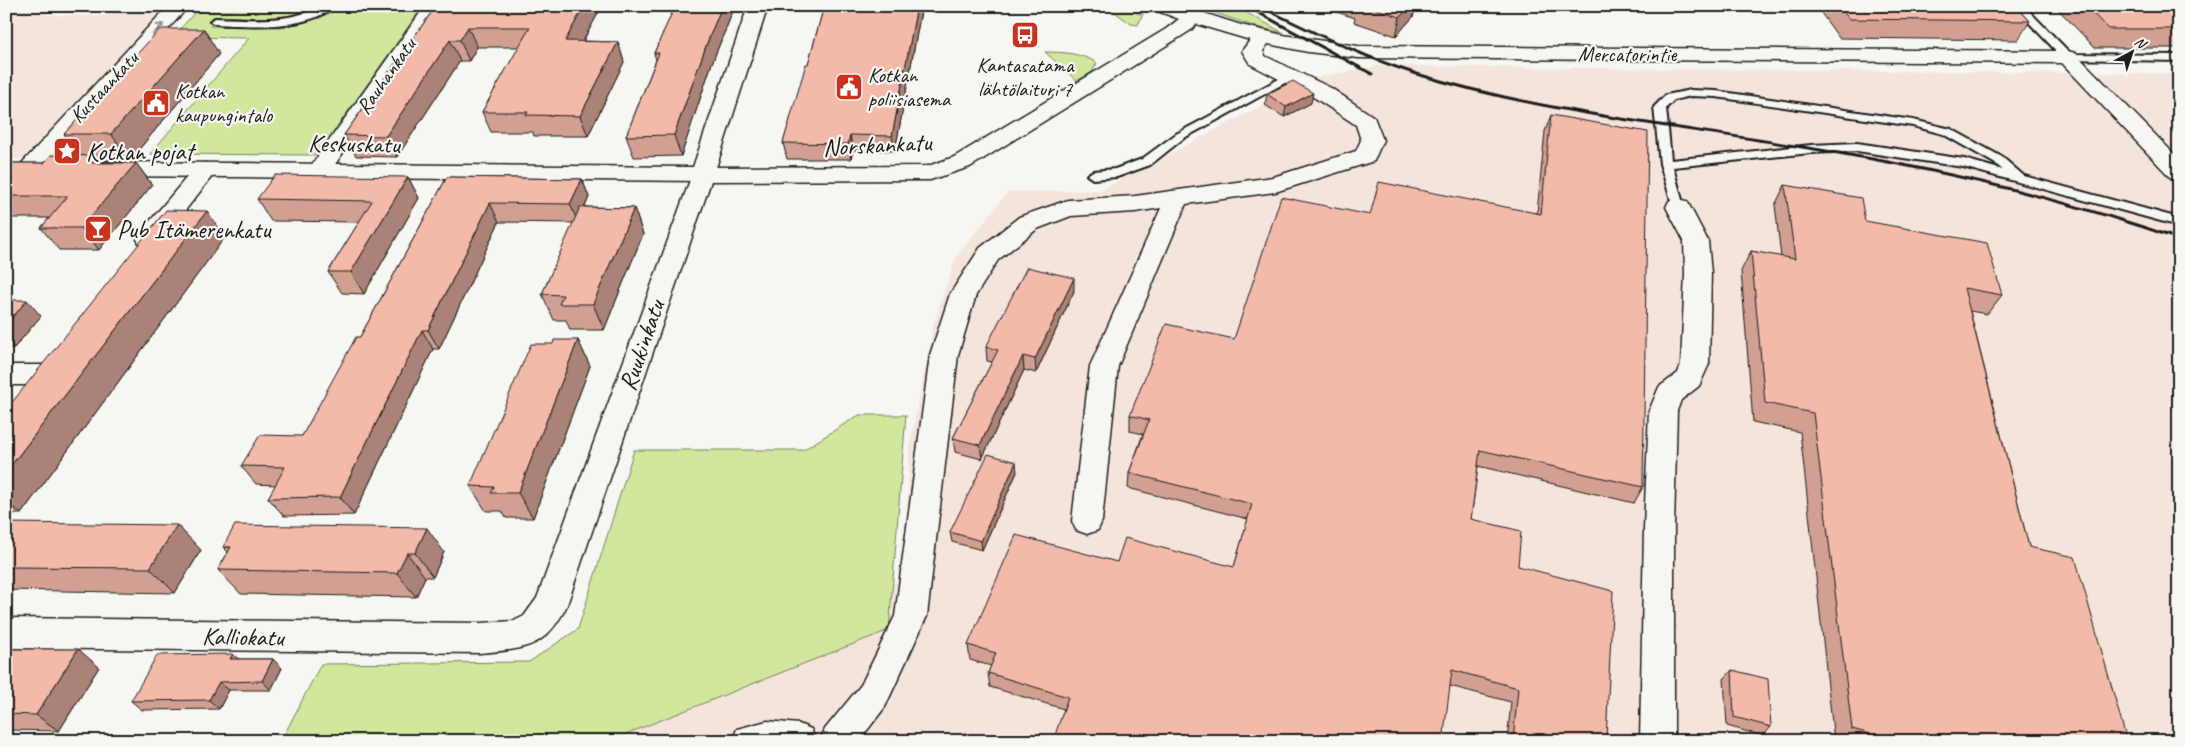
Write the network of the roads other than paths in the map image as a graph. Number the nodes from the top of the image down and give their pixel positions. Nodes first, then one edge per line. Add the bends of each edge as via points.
1 (179, 6) edge
2 (329, 6) edge
3 (435, 6) edge
4 (758, 6) edge
5 (1162, 6) edge
6 (2018, 6) edge
7 (1191, 16) junction
8 (215, 21) dead end
9 (1263, 37) junction
10 (2068, 58) junction
11 (2179, 58) edge
12 (1290, 76) junction
13 (1666, 164) junction
14 (6, 168) edge
15 (30, 168) junction
16 (205, 170) junction
17 (319, 171) junction
18 (2179, 173) edge
19 (702, 174) junction
20 (1093, 175) dead end
21 (2021, 179) junction
22 (1177, 198) junction
23 (1678, 207) joint
24 (2179, 222) edge
25 (138, 254) edge
26 (6, 375) edge
27 (24, 398) edge
28 (1086, 521) dead end
29 (6, 633) edge
30 (480, 638) joint
31 (749, 741) edge
32 (800, 741) edge
33 (836, 741) edge
34 (1658, 741) edge

15 -> 1 street, Kustaankatu
2 - 8 lane via 315,14 288,21
3 - 17 street, Rauhankatu
4 - 19 street, Ruukinkatu
5 - 7 street, Mercatorintie
6 - 10 lane
7 - 9 street, Mercatorintie
7 - 19 street, Norskankatu via 1184,26 962,162 930,173
9 - 10 street, Mercatorintie via 1328,50 1397,53
9 - 12 street via 1252,51 1258,60
10 - 11 lane
10 - 18 street
12 - 20 lane via 1180,136 1146,162 1117,173
12 - 22 street via 1324,93 1366,122 1372,140 1366,156 1274,184
13 - 21 lane via 1857,147 1964,163
13 - 21 lane via 1660,107 1670,97 1691,93 1746,98 1947,131 1998,160
13 - 23 lane
14 - 15 street, Keskuskatu
15 - 16 street, Keskuskatu
16 - 17 street, Keskuskatu
16 - 25 street
17 - 19 street, Keskuskatu
19 - 30 street, Ruukinkatu via 551,605 536,626 517,635
21 - 24 lane
22 - 28 street via 1104,366
22 - 33 street via 1068,208 1028,223 989,254 963,294 944,356 911,616 873,696
23 - 34 street via 1696,241 1695,364 1689,379 1669,394 1664,411 1658,528
26 - 27 street via 48,367
29 - 30 street, Kalliokatu
31 - 32 street via 767,737

